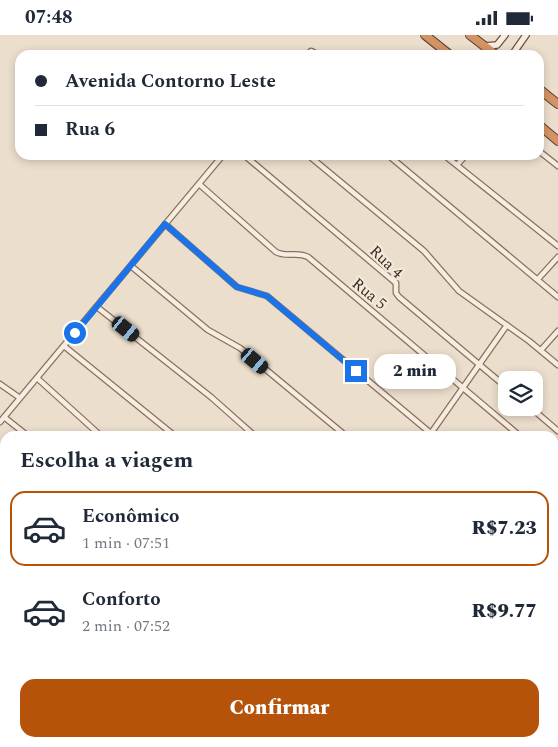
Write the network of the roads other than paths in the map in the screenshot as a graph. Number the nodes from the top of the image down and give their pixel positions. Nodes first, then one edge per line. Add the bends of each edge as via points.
1 (425, 35) edge
2 (470, 35) edge
3 (505, 35) edge
4 (526, 35) edge
5 (437, 44) junction
6 (484, 46) junction
7 (441, 50) edge
8 (444, 50) edge
9 (489, 50) edge
10 (516, 50) edge
11 (544, 93) edge
12 (558, 104) edge
13 (544, 129) edge
14 (558, 141) edge
15 (544, 155) edge
16 (219, 160) edge
17 (250, 160) edge
18 (314, 160) edge
19 (394, 160) edge
20 (450, 160) edge
21 (462, 160) edge
22 (457, 165) junction
23 (558, 166) edge
24 (199, 184) junction
25 (165, 224) junction
26 (558, 246) edge
27 (558, 257) edge
28 (131, 266) junction
29 (538, 279) junction
30 (558, 297) edge
31 (97, 307) junction
32 (507, 325) junction
33 (558, 331) edge
34 (64, 345) junction
35 (541, 351) junction
36 (478, 364) junction
37 (558, 365) edge
38 (37, 378) junction
39 (498, 380) edge
40 (0, 384) edge
41 (462, 388) junction
42 (20, 398) junction
43 (540, 416) edge
44 (4, 417) junction
45 (0, 422) edge
46 (22, 431) edge
47 (96, 431) edge
48 (169, 431) edge
49 (250, 431) edge
50 (340, 431) edge
51 (426, 431) edge
52 (434, 431) edge
53 (514, 431) edge
54 (558, 431) edge

1 - 5 highway
2 - 6 highway
3 - 6 main road via 497,45
4 - 10 main road
5 - 7 street
5 - 8 highway
6 - 9 highway
11 - 12 highway
13 - 14 highway
15 - 23 street
16 - 24 street
17 - 36 street, Rua 4 via 396,283 399,297
18 - 32 street via 424,251 459,291
19 - 29 street
20 - 22 street
21 - 22 street
22 - 26 street
24 - 25 street
24 - 41 street, Rua 5 via 276,253 283,256 301,253 308,257
25 - 28 street
25 - 51 street via 237,287 267,296
27 - 29 street
28 - 31 street
28 - 50 street
29 - 30 street
31 - 34 street
31 - 49 street
32 - 35 street
32 - 36 street
33 - 35 street
34 - 38 street
34 - 48 street
35 - 37 street
36 - 39 street, Rua 4
36 - 41 street
38 - 42 street
38 - 47 street
40 - 42 street
41 - 52 street
41 - 53 street, Rua 5
42 - 44 street
43 - 54 street
44 - 45 street
44 - 46 street

